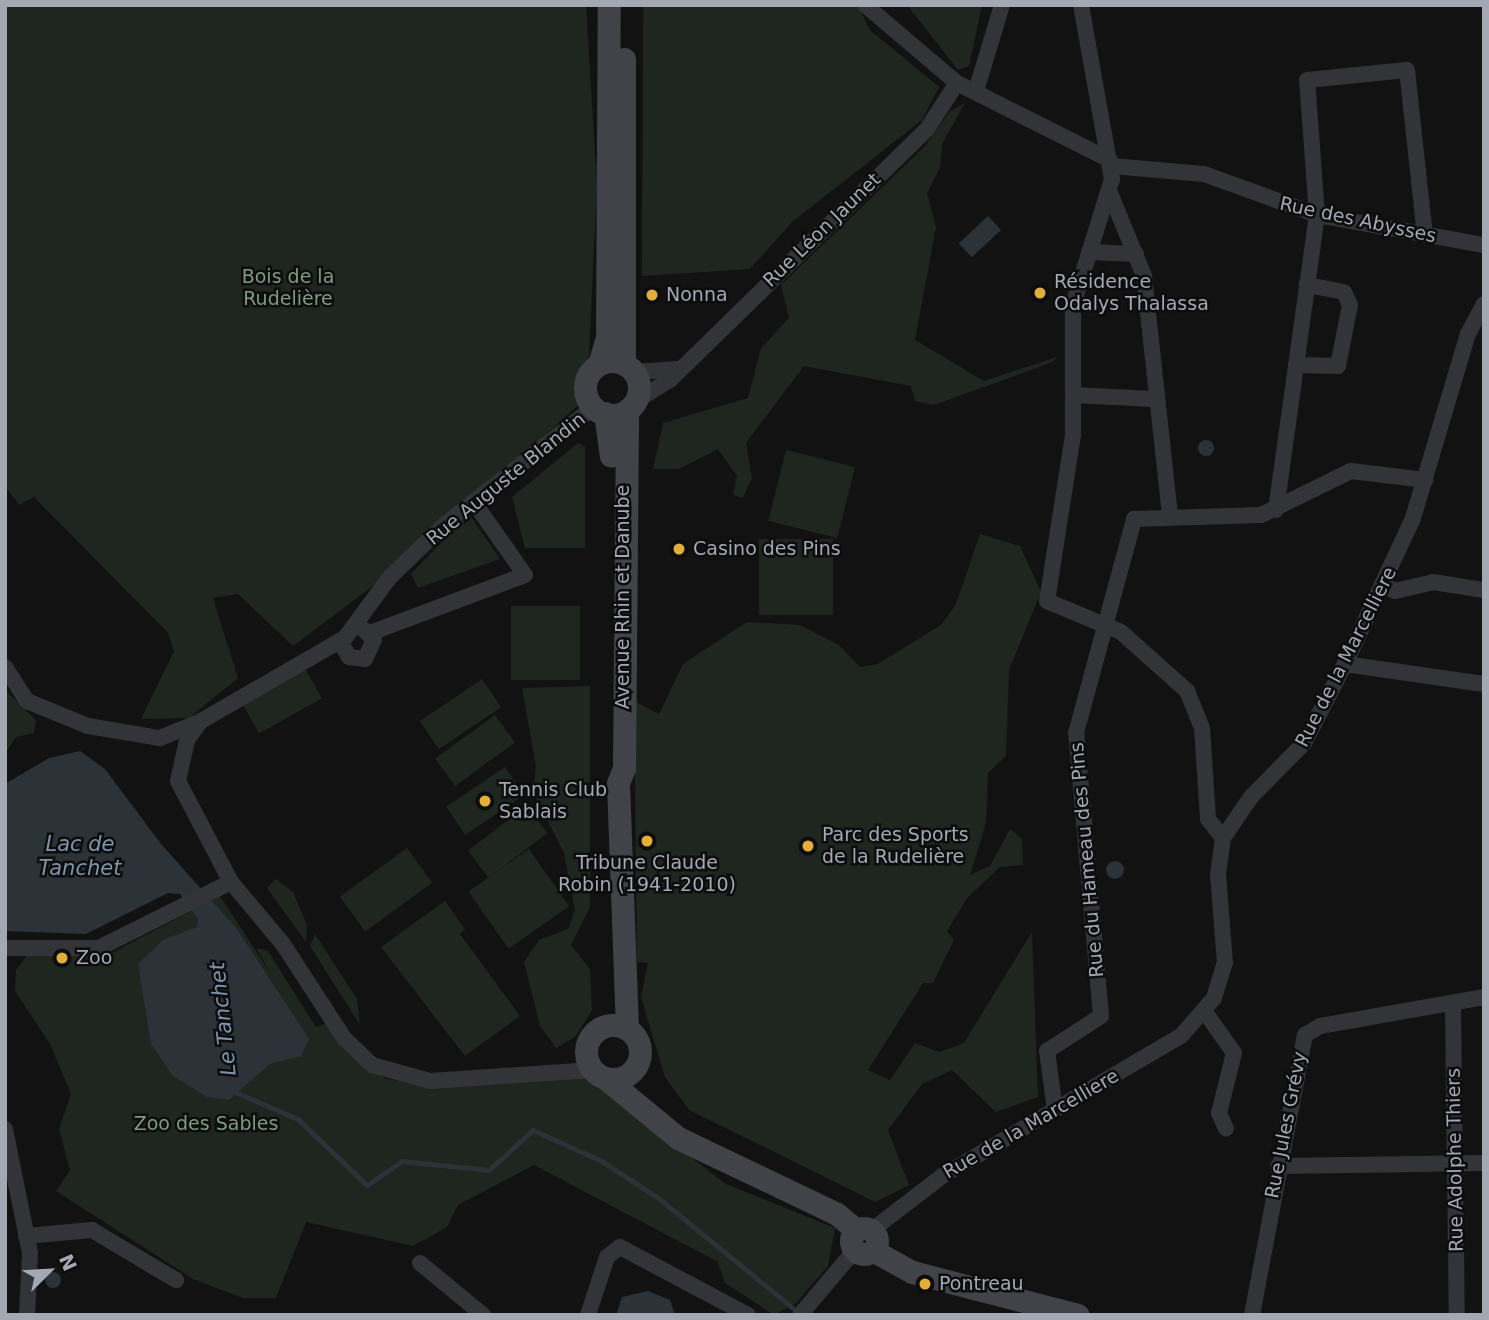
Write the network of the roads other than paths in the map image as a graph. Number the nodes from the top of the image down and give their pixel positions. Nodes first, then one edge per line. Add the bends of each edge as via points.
1 (609, 5) edge
2 (624, 5) edge
3 (1002, 5) edge
4 (1081, 5) edge
5 (869, 7) edge
6 (957, 83) junction
7 (975, 91) junction
8 (1111, 163) junction
9 (1110, 193) junction
10 (1317, 215) junction
11 (1425, 236) junction
12 (1484, 245) edge
13 (1089, 252) junction
14 (1136, 254) junction
15 (1307, 285) junction
16 (1484, 304) edge
17 (599, 364) junction
18 (1296, 365) junction
19 (629, 368) junction
20 (678, 369) junction
21 (1073, 395) junction
22 (1154, 399) junction
23 (615, 408) junction
24 (1425, 481) junction
25 (473, 501) junction
26 (1276, 510) junction
27 (1170, 517) junction
28 (1383, 584) junction
29 (1484, 590) edge
30 (1108, 624) junction
31 (353, 628) junction
32 (370, 633) junction
33 (340, 641) junction
34 (1345, 664) junction
35 (5, 667) edge
36 (1484, 684) edge
37 (201, 720) junction
38 (160, 738) junction
39 (181, 757) junction
40 (1223, 838) junction
41 (232, 882) junction
42 (618, 904) junction
43 (5, 948) edge
44 (5, 961) edge
45 (1484, 997) edge
46 (1453, 1005) junction
47 (1205, 1012) junction
48 (599, 1029) junction
49 (627, 1029) junction
50 (636, 1065) junction
51 (598, 1074) junction
52 (1055, 1110) junction
53 (661, 1123) junction
54 (5, 1129) edge
55 (1226, 1129) dead end
56 (1484, 1163) edge
57 (1454, 1164) junction
58 (1278, 1166) junction
59 (26, 1236) junction
60 (864, 1240) junction
61 (420, 1263) dead end
62 (176, 1280) dead end
63 (476, 1312) edge
64 (27, 1315) edge
65 (588, 1315) edge
66 (748, 1315) edge
67 (800, 1315) edge
68 (1078, 1315) edge
69 (1252, 1315) edge
70 (1457, 1315) edge

1 - 17 street via 607,338
2 - 19 street
3 - 7 street
4 - 8 street
5 - 6 street, Rue des Abysses
6 - 7 street, Rue des Abysses
6 - 20 street, Rue Léon Jaunet via 927,129
7 - 8 street, Rue des Abysses
8 - 9 street
8 - 10 street, Rue des Abysses via 1204,174
9 - 13 street
9 - 14 street
10 - 11 street, Rue des Abysses
10 - 11 street via 1307,80 1402,67 1410,74
10 - 15 street
11 - 12 street, Rue des Abysses
13 - 14 street
13 - 21 street via 1073,305
14 - 22 street via 1145,284
15 - 18 street
15 - 18 street via 1344,292 1350,305 1338,366
16 - 24 street, Rue de la Marcelliere via 1468,334
17 - 19 street
17 - 23 street via 586,387
18 - 26 street
19 - 20 street
19 - 23 street
20 - 23 street, Rue Léon Jaunet via 647,400
21 - 22 street
21 - 30 street via 1047,601
22 - 27 street
23 - 25 street, Rue Auguste Blandin
23 - 42 street, Avenue Rhin et Danube via 611,445 612,769 618,783
24 - 26 street via 1351,471
24 - 28 street, Rue de la Marcelliere
25 - 31 street, Rue Auguste Blandin via 390,577
25 - 32 street via 525,575
26 - 27 street via 1225,520
27 - 30 street via 1133,519
28 - 29 street via 1395,591 1433,582
28 - 34 street, Rue de la Marcelliere
30 - 40 street via 1175,678 1194,704 1202,728 1208,819
30 - 52 street, Rue du Hameau des Pins via 1076,733 1101,1016 1047,1051
31 - 32 street
31 - 33 street, Rue Auguste Blandin
32 - 33 street via 374,649 365,659 349,657
33 - 37 street, Rue Auguste Blandin
34 - 36 street
34 - 40 street, Rue de la Marcelliere via 1304,743 1242,807
35 - 38 street via 20,694 39,706 88,726
37 - 38 street, Rue Auguste Blandin
37 - 39 street
38 - 39 street
39 - 41 street via 181,789
40 - 47 street, Rue de la Marcelliere via 1218,866 1225,963
41 - 43 street via 99,948
41 - 51 street via 283,944 344,1038 382,1071 430,1081
42 - 48 street, Avenue Rhin et Danube via 611,1008
42 - 49 street, Avenue Rhin et Danube
43 - 44 street
45 - 46 street, Rue Jules Grévy
46 - 57 street, Rue Adolphe Thiers
46 - 58 street, Rue Jules Grévy via 1312,1029 1302,1041
47 - 52 street, Rue de la Marcelliere via 1164,1047
47 - 55 street via 1234,1053 1219,1113
48 - 49 street
48 - 51 street via 586,1046
49 - 50 street via 639,1047
50 - 51 street via 626,1076
50 - 53 street
51 - 53 street
52 - 60 street, Rue de la Marcelliere via 942,1176
53 - 60 street via 715,1160 837,1214
54 - 59 street
56 - 57 street
57 - 58 street
57 - 70 street, Rue Adolphe Thiers
58 - 69 street, Rue Jules Grévy
59 - 62 street via 92,1230
59 - 64 street
60 - 67 street, Rue de la Marcelliere
60 - 68 street via 912,1272
61 - 63 street
65 - 66 street via 607,1257 620,1248

